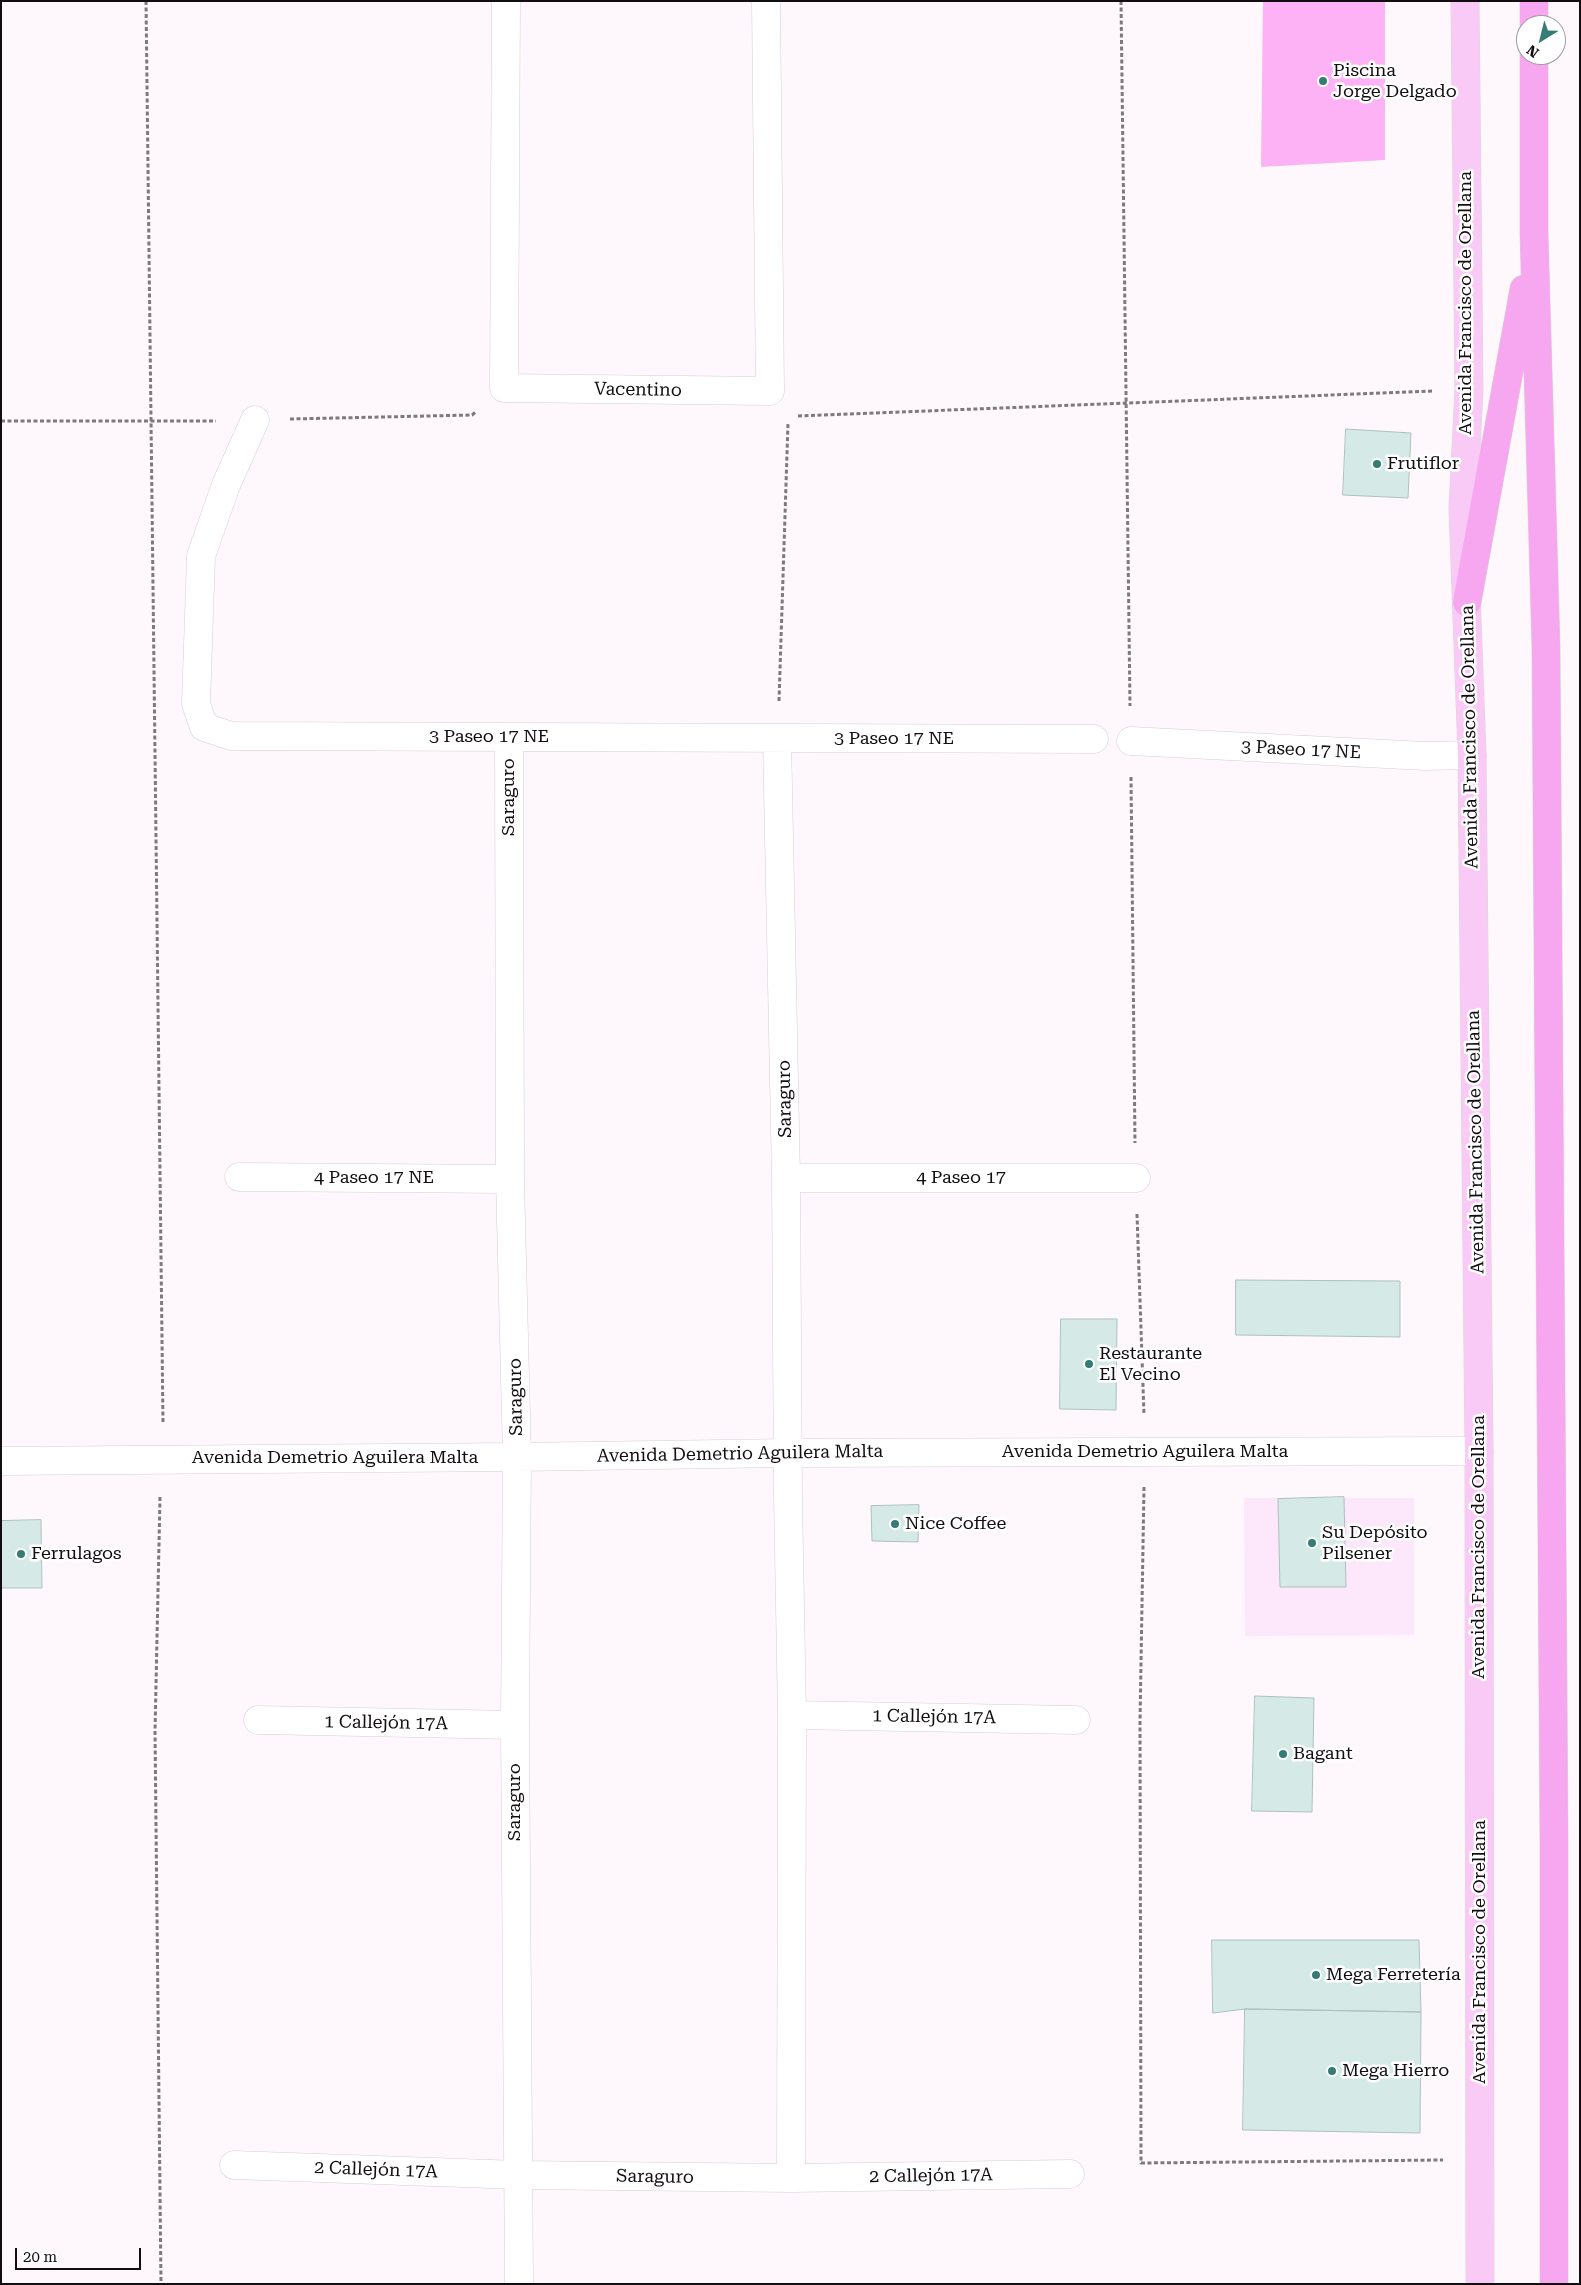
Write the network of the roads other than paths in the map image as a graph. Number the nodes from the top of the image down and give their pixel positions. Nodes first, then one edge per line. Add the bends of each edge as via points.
1 (506, 1) edge
2 (766, 1) edge
3 (1465, 1) edge
4 (1534, 1) edge
5 (1534, 15) edge
6 (1534, 65) edge
7 (1534, 233) junction
8 (255, 420) dead end
9 (1467, 602) junction
10 (509, 738) junction
11 (777, 739) junction
12 (1094, 739) dead end
13 (1130, 741) road end
14 (1472, 755) junction
15 (239, 1177) dead end
16 (786, 1178) junction
17 (1136, 1178) road end
18 (510, 1179) junction
19 (1480, 1451) junction
20 (789, 1452) junction
21 (517, 1457) junction
22 (1, 1461) edge
23 (792, 1715) junction
24 (258, 1720) dead end
25 (1076, 1720) dead end
26 (515, 1726) junction
27 (234, 2165) dead end
28 (1070, 2174) dead end
29 (519, 2175) junction
30 (791, 2178) junction
31 (519, 2284) edge
32 (1480, 2284) edge
33 (1554, 2284) edge

1 - 2 street, Vacentino via 504,388 770,391
3 - 9 main road, Avenida Francisco de Orellana via 1469,390 1462,508
4 - 5 highway
6 - 7 highway
7 - 9 highway
7 - 33 highway via 1546,666
8 - 10 street, 3 Paseo 17 NE via 226,485 201,556 196,704 204,727 231,736
9 - 14 main road, Avenida Francisco de Orellana
10 - 11 street, 3 Paseo 17 NE
10 - 18 street, Saraguro
11 - 12 street, 3 Paseo 17 NE
11 - 16 street, Saraguro
13 - 14 street, 3 Paseo 17 NE via 1425,756
14 - 19 main road, Avenida Francisco de Orellana
15 - 18 street, 4 Paseo 17 NE
16 - 17 street, 4 Paseo 17
16 - 20 street, Saraguro
18 - 21 street, Saraguro
19 - 20 street, Avenida Demetrio Aguilera Malta
19 - 32 main road, Avenida Francisco de Orellana
20 - 21 street, Avenida Demetrio Aguilera Malta
20 - 23 street, Saraguro
21 - 22 street, Avenida Demetrio Aguilera Malta
21 - 26 street, Saraguro
23 - 25 street, 1 Callejón 17A
23 - 30 street, Saraguro
24 - 26 street, 1 Callejón 17A
26 - 29 street, Saraguro
27 - 29 street, 2 Callejón 17A
28 - 30 street, 2 Callejón 17A
29 - 30 street, Saraguro
29 - 31 street

